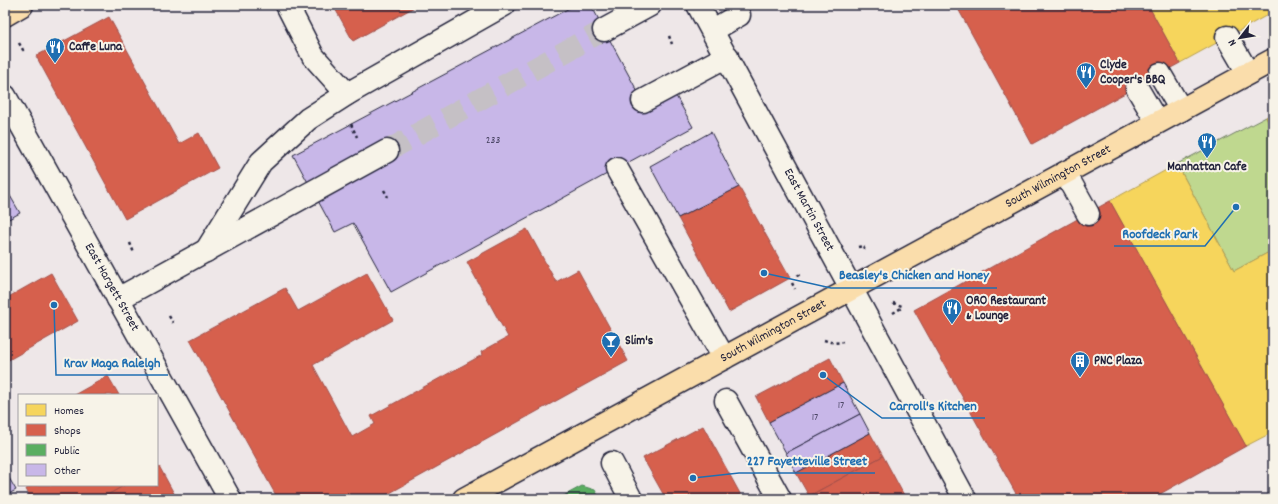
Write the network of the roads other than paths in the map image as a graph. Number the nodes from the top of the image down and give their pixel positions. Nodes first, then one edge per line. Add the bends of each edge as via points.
1 (22, 5) edge
2 (287, 5) edge
3 (504, 5) edge
4 (650, 5) edge
5 (698, 5) edge
6 (5, 15) edge
7 (739, 15) dead end
8 (604, 30) tunnel mouth
9 (713, 30) junction
10 (1228, 37) dead end
11 (727, 56) junction
12 (1273, 60) edge
13 (1248, 73) junction
14 (1160, 74) dead end
15 (1137, 88) dead end
16 (347, 94) junction
17 (5, 96) edge
18 (643, 101) dead end
19 (1181, 110) junction
20 (1157, 122) junction
21 (386, 151) tunnel mouth
22 (617, 169) dead end
23 (1065, 173) junction
24 (1088, 214) dead end
25 (206, 251) junction
26 (852, 288) junction
27 (118, 299) junction
28 (724, 358) junction
29 (726, 401) dead end
30 (612, 464) dead end
31 (230, 499) edge
32 (464, 499) edge
33 (631, 499) edge
34 (780, 499) edge
35 (965, 499) edge

1 - 6 main road
2 - 16 street via 313,56
3 - 16 street
4 - 8 street
5 - 9 street, East Martin Street
7 - 9 street
9 - 11 street, East Martin Street
10 - 13 street
11 - 18 street
11 - 26 street, East Martin Street
12 - 13 main road, South Wilmington Street
13 - 19 main road, South Wilmington Street
14 - 19 street
15 - 20 street
16 - 25 street via 308,119 261,162
17 - 27 street, East Hargett Street
19 - 20 main road, South Wilmington Street
20 - 23 main road, South Wilmington Street
21 - 25 street
22 - 28 street
23 - 24 street
23 - 26 main road, South Wilmington Street
25 - 27 street
26 - 28 main road, South Wilmington Street
26 - 35 street, East Martin Street
27 - 31 street, East Hargett Street
28 - 32 main road, South Wilmington Street
29 - 34 street
30 - 33 street

